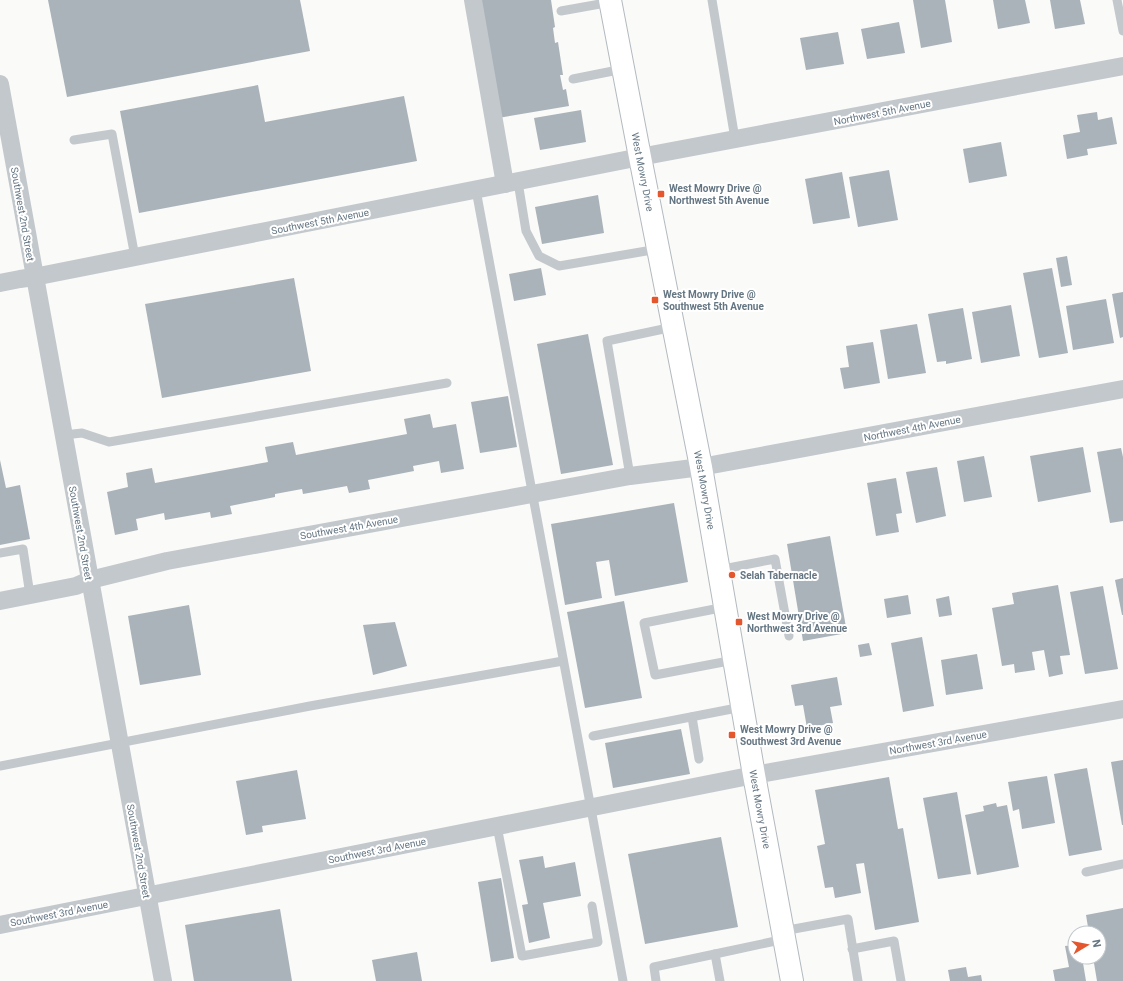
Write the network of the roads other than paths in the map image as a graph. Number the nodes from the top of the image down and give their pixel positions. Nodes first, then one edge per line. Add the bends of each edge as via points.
1 (473, 0) edge
2 (712, 0) edge
3 (1117, 0) edge
4 (611, 1) edge
5 (561, 11) dead end
6 (1123, 31) edge
7 (1123, 66) edge
8 (623, 69) junction
9 (573, 79) dead end
10 (0, 84) edge
11 (74, 140) dead end
12 (735, 140) junction
13 (640, 158) junction
14 (511, 183) junction
15 (476, 190) junction
16 (658, 249) junction
17 (135, 257) junction
18 (34, 277) junction
19 (0, 283) edge
20 (673, 326) junction
21 (447, 383) dead end
22 (1123, 389) edge
23 (64, 435) junction
24 (701, 467) junction
25 (630, 476) junction
26 (532, 494) junction
27 (0, 553) edge
28 (718, 570) junction
29 (90, 580) junction
30 (30, 595) junction
31 (0, 601) edge
32 (725, 607) junction
33 (789, 636) dead end
34 (734, 660) junction
35 (563, 661) junction
36 (742, 707) junction
37 (1123, 710) edge
38 (692, 717) junction
39 (593, 736) dead end
40 (120, 744) junction
41 (699, 759) dead end
42 (0, 766) edge
43 (754, 775) junction
44 (590, 808) junction
45 (497, 826) junction
46 (1123, 864) edge
47 (1086, 872) dead end
48 (147, 896) junction
49 (592, 906) dead end
50 (0, 925) edge
51 (784, 935) junction
52 (852, 948) junction
53 (715, 954) junction
54 (163, 981) edge
55 (622, 981) edge
56 (656, 981) edge
57 (720, 981) edge
58 (792, 981) edge
59 (858, 981) edge
60 (902, 981) edge

1 - 14 street
2 - 12 lane
3 - 6 lane
4 - 5 lane
4 - 8 street, West Mowry Drive
7 - 12 street, Northwest 5th Avenue
8 - 9 lane
8 - 13 street, West Mowry Drive
10 - 18 street, Southwest 2nd Street
11 - 17 lane via 112,134
12 - 13 street, Northwest 5th Avenue
13 - 14 street, Southwest 5th Avenue
13 - 16 street, West Mowry Drive
14 - 15 street, Southwest 5th Avenue
14 - 16 lane via 526,231 539,256 559,266
15 - 17 street, Southwest 5th Avenue
15 - 26 lane
16 - 20 street, West Mowry Drive
17 - 18 street, Southwest 5th Avenue
18 - 19 street, Southwest 5th Avenue
18 - 23 street, Southwest 2nd Street
20 - 24 street, West Mowry Drive
20 - 25 lane via 607,341
21 - 23 lane via 108,442 82,433
22 - 24 street, Northwest 4th Avenue
23 - 29 street, Southwest 2nd Street
24 - 25 street, Southwest 4th Avenue
24 - 28 street, West Mowry Drive
25 - 26 street, Southwest 4th Avenue
26 - 29 street, Southwest 4th Avenue via 167,561
26 - 35 lane
27 - 30 lane via 23,549
28 - 32 street, West Mowry Drive
28 - 33 lane via 775,559
29 - 30 street, Southwest 4th Avenue via 76,586
29 - 40 street, Southwest 2nd Street
30 - 31 street, Southwest 4th Avenue
32 - 34 street, West Mowry Drive
32 - 34 lane via 644,623 654,675
34 - 36 street, West Mowry Drive
35 - 40 lane via 310,706
35 - 44 lane
36 - 38 lane
36 - 43 street, West Mowry Drive
37 - 43 street, Northwest 3rd Avenue
38 - 39 lane
38 - 41 lane
40 - 42 lane
40 - 48 street, Southwest 2nd Street
43 - 44 street, Southwest 3rd Avenue
43 - 51 street, West Mowry Drive
44 - 45 street, Southwest 3rd Avenue
44 - 55 lane
45 - 48 street, Southwest 3rd Avenue
45 - 49 lane via 522,956 598,942
46 - 47 lane
48 - 50 street, Southwest 3rd Avenue
48 - 54 street, Southwest 2nd Street
51 - 52 lane via 848,920
51 - 53 lane
51 - 58 street, West Mowry Drive
52 - 59 lane
52 - 60 lane via 894,941
53 - 56 lane via 654,967
53 - 57 lane

